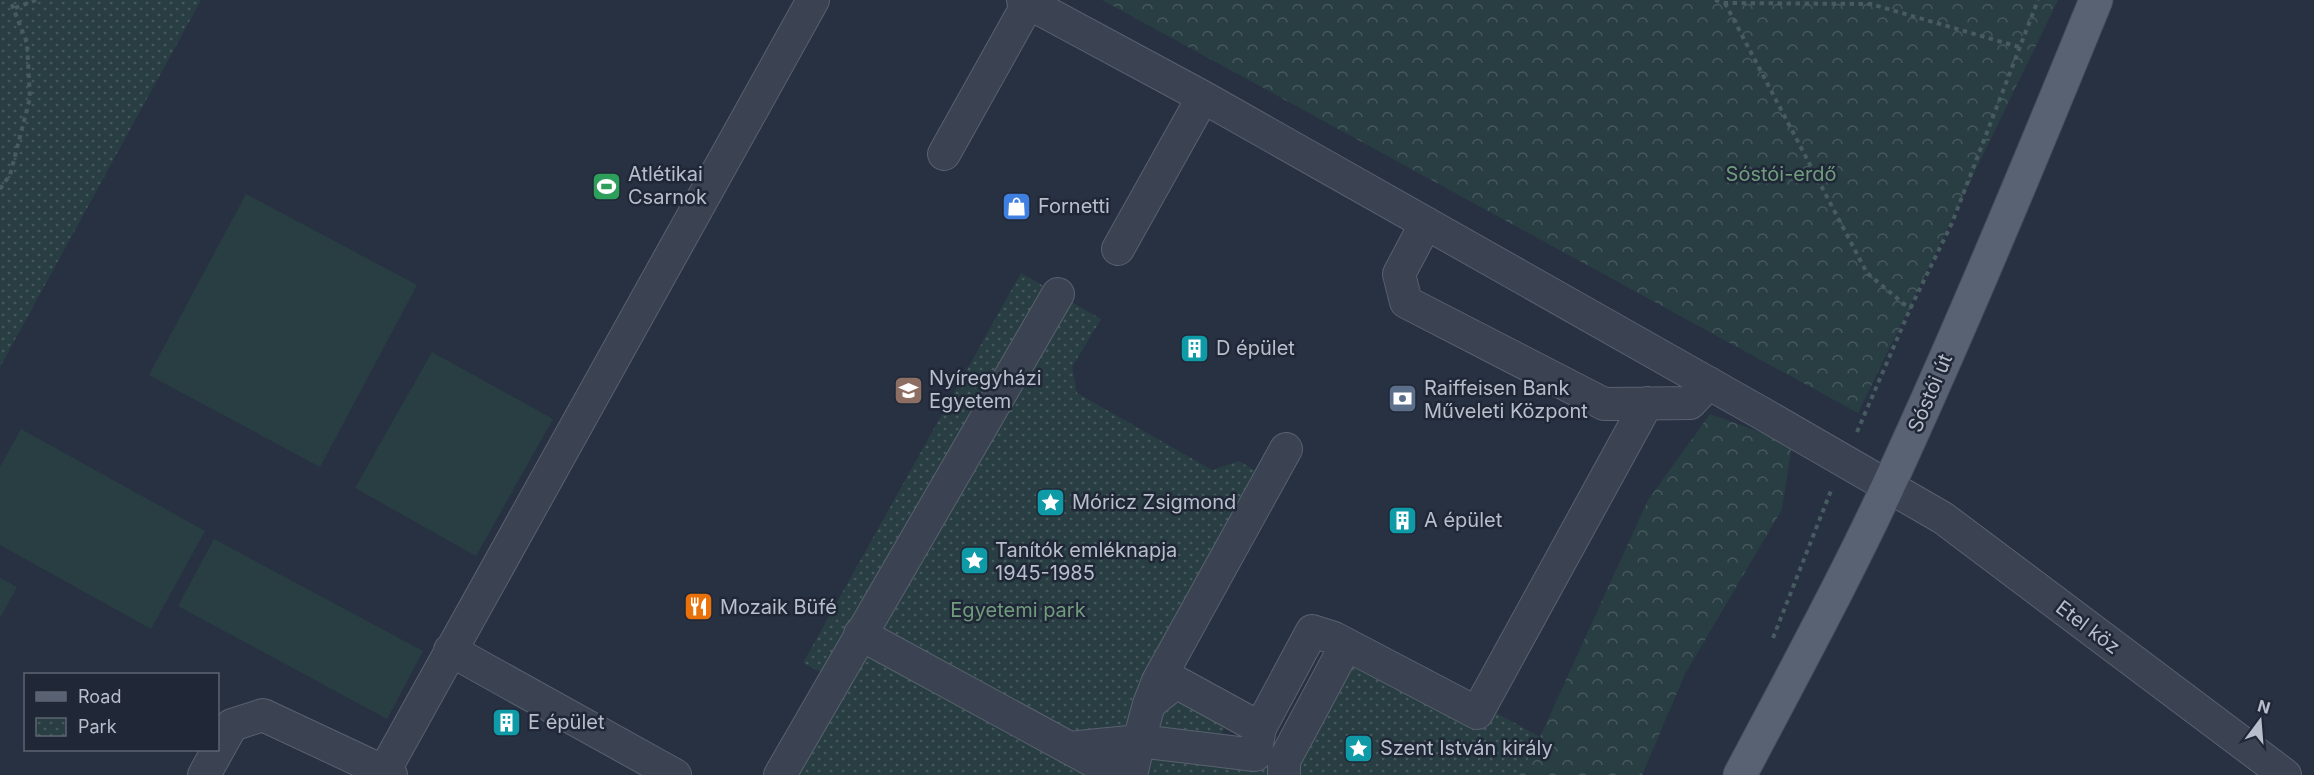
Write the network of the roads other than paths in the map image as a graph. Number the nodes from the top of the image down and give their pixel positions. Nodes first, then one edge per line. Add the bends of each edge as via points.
1 (813, 0) edge
2 (2096, 0) edge
3 (1026, 1) edge
4 (1203, 97) junction
5 (944, 154) dead end
6 (1426, 223) junction
7 (1118, 249) dead end
8 (1058, 294) dead end
9 (1709, 383) junction
10 (1647, 403) junction
11 (1286, 449) dead end
12 (1887, 487) junction
13 (860, 634) junction
14 (1346, 645) junction
15 (450, 651) junction
16 (1149, 704) junction
17 (1139, 741) junction
18 (219, 748) edge
19 (1069, 748) junction
20 (1255, 750) edge
21 (217, 751) edge
22 (1285, 766) edge
23 (386, 774) edge
24 (204, 775) edge
25 (675, 775) edge
26 (780, 775) edge
27 (1119, 775) edge
28 (1131, 775) edge
29 (1740, 775) edge
30 (2285, 775) edge

1 - 15 street
2 - 12 main road, Sóstói út
3 - 4 street, Etel köz
3 - 5 street
4 - 6 street, Etel köz
4 - 7 street
6 - 9 street, Etel köz
6 - 10 street via 1399,274 1407,302 1604,404
8 - 13 street
9 - 10 street via 1690,402
9 - 12 street, Etel köz
10 - 14 street via 1477,713
11 - 16 street
12 - 29 main road, Sóstói út
12 - 30 street, Etel köz via 1943,518
13 - 19 street
13 - 26 street
14 - 20 street via 1312,631
14 - 22 street
15 - 23 street
15 - 25 street
16 - 17 street
16 - 20 street via 1176,682
17 - 19 street
17 - 20 street
17 - 28 street
18 - 23 street via 232,725 263,715
19 - 27 street
20 - 22 street
21 - 24 street

